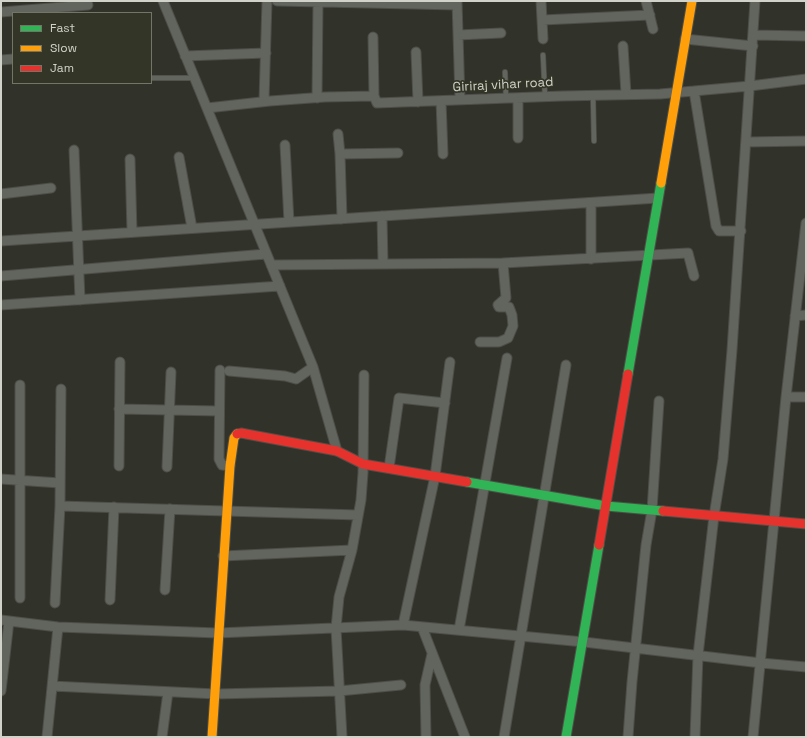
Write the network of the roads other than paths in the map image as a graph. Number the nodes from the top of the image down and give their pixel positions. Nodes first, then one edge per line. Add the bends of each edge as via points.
1 (163, 1) edge
2 (267, 1) edge
3 (277, 1) edge
4 (541, 1) edge
5 (646, 1) edge
6 (692, 1) edge
7 (755, 1) edge
8 (318, 2) junction
9 (457, 3) edge
10 (88, 6) edge
11 (1, 12) edge
12 (650, 15) junction
13 (542, 20) junction
14 (653, 30) dead end
15 (501, 33) dead end
16 (458, 35) junction
17 (753, 35) junction
18 (806, 36) edge
19 (373, 37) dead end
20 (543, 39) dead end
21 (685, 39) junction
22 (623, 46) dead end
23 (753, 46) junction
24 (416, 52) dead end
25 (266, 53) junction
26 (543, 55) dead end
27 (185, 56) junction
28 (12, 59) edge
29 (1, 60) edge
30 (505, 72) dead end
31 (152, 78) edge
32 (194, 78) junction
33 (806, 79) edge
34 (750, 86) junction
35 (694, 91) junction
36 (676, 93) junction
37 (626, 94) junction
38 (593, 95) junction
39 (374, 96) junction
40 (546, 96) junction
41 (317, 98) junction
42 (506, 98) junction
43 (518, 98) junction
44 (460, 100) junction
45 (264, 101) junction
46 (441, 101) junction
47 (418, 102) junction
48 (207, 108) junction
49 (338, 134) dead end
50 (518, 138) dead end
51 (594, 141) dead end
52 (806, 141) edge
53 (746, 142) junction
54 (285, 145) dead end
55 (74, 150) dead end
56 (398, 153) dead end
57 (340, 154) junction
58 (443, 154) dead end
59 (179, 157) dead end
60 (130, 159) dead end
61 (51, 188) dead end
62 (1, 194) edge
63 (658, 198) junction
64 (591, 202) junction
65 (382, 216) junction
66 (342, 218) junction
67 (290, 222) junction
68 (254, 223) junction
69 (806, 224) edge
70 (192, 228) junction
71 (742, 231) junction
72 (132, 232) junction
73 (77, 236) junction
74 (805, 239) edge
75 (1, 241) edge
76 (266, 254) junction
77 (649, 255) junction
78 (590, 259) junction
79 (503, 263) junction
80 (383, 264) junction
81 (271, 266) junction
82 (79, 270) junction
83 (1, 276) edge
84 (694, 276) dead end
85 (280, 286) junction
86 (80, 300) junction
87 (1, 305) edge
88 (795, 316) junction
89 (806, 316) edge
90 (480, 342) dead end
91 (507, 358) dead end
92 (120, 362) dead end
93 (450, 362) dead end
94 (566, 365) dead end
95 (313, 367) junction
96 (220, 370) dead end
97 (230, 371) dead end
98 (171, 372) dead end
99 (364, 375) dead end
100 (20, 385) dead end
101 (61, 389) dead end
102 (786, 397) junction
103 (806, 397) edge
104 (659, 401) dead end
105 (445, 403) junction
106 (119, 409) junction
107 (169, 410) junction
108 (219, 411) junction
109 (337, 451) junction
110 (363, 464) junction
111 (119, 466) dead end
112 (230, 466) junction
113 (167, 467) dead end
114 (389, 468) junction
115 (435, 476) junction
116 (1, 479) edge
117 (20, 480) junction
118 (60, 483) junction
119 (484, 485) junction
120 (544, 496) junction
121 (60, 506) junction
122 (114, 506) junction
123 (606, 506) junction
124 (170, 509) junction
125 (652, 510) junction
126 (228, 512) junction
127 (358, 515) junction
128 (714, 516) junction
129 (775, 521) junction
130 (806, 524) edge
131 (352, 550) junction
132 (223, 556) junction
133 (165, 590) dead end
134 (20, 598) dead end
135 (110, 600) dead end
136 (55, 603) dead end
137 (5, 621) edge
138 (403, 625) junction
139 (58, 627) junction
140 (422, 627) junction
141 (336, 628) junction
142 (459, 630) junction
143 (218, 633) junction
144 (521, 636) junction
145 (584, 642) junction
146 (636, 648) junction
147 (432, 654) junction
148 (698, 655) junction
149 (761, 663) junction
150 (806, 667) edge
151 (401, 685) dead end
152 (52, 686) junction
153 (1, 691) edge
154 (339, 691) junction
155 (168, 692) junction
156 (216, 694) junction
157 (47, 737) edge
158 (162, 737) edge
159 (212, 737) edge
160 (342, 737) edge
161 (426, 737) edge
162 (465, 737) edge
163 (504, 737) edge
164 (566, 737) edge
165 (628, 737) edge
166 (695, 737) edge
167 (753, 737) edge

1 - 27 street
2 - 25 street
3 - 8 street
4 - 13 street
5 - 12 street
6 - 21 street
7 - 17 street
8 - 9 street
8 - 41 street
9 - 16 street
10 - 11 street
12 - 13 street
12 - 14 street
13 - 20 street
15 - 16 street
16 - 44 street
17 - 18 street
17 - 23 street
19 - 39 street
21 - 23 street
21 - 36 street
22 - 37 street
23 - 34 street
24 - 47 street
25 - 27 street
25 - 45 street
26 - 40 lane
27 - 32 street
28 - 29 street
30 - 42 lane
31 - 32 lane
32 - 48 street
33 - 34 street, Giriraj vihar road
34 - 35 street, Giriraj vihar road
34 - 53 street
35 - 36 street, Giriraj vihar road
35 - 71 street via 716,226 719,231
36 - 37 street, Giriraj vihar road
36 - 63 street
37 - 38 street, Giriraj vihar road
38 - 40 street, Giriraj vihar road
38 - 51 lane
39 - 41 street, Giriraj vihar road
39 - 47 street, Giriraj vihar road via 377,103
40 - 43 street, Giriraj vihar road
41 - 45 street, Giriraj vihar road
42 - 43 street, Giriraj vihar road
42 - 44 street, Giriraj vihar road
43 - 50 street
44 - 46 street, Giriraj vihar road
45 - 48 street, Giriraj vihar road
46 - 47 street, Giriraj vihar road
46 - 58 street
48 - 68 street
49 - 57 street
52 - 53 street
53 - 71 street
54 - 67 street
55 - 73 street
56 - 57 street
57 - 66 street
59 - 70 street
60 - 72 street
61 - 62 street
63 - 64 street
63 - 77 street
64 - 65 street
64 - 78 street
65 - 66 street
65 - 80 street
66 - 67 street
67 - 68 street
68 - 70 street
68 - 76 street
69 - 74 street
70 - 72 street
71 - 128 street via 723,460
72 - 73 street
73 - 75 street
73 - 82 street
74 - 88 street
76 - 81 street
76 - 82 street
77 - 78 street
77 - 84 street via 688,253
77 - 123 street
78 - 79 street
79 - 80 street
79 - 90 street via 506,298 498,304 499,307 509,307 513,326 508,338 499,342
80 - 81 street
81 - 85 street
82 - 83 street
82 - 86 street
85 - 86 street
85 - 95 street
86 - 87 street
88 - 89 street
88 - 102 street
91 - 119 street
92 - 106 street
93 - 105 street
94 - 120 street
95 - 97 street via 296,379
95 - 109 street
96 - 108 street
98 - 107 street
99 - 110 street
100 - 117 street
101 - 118 street
102 - 103 street
102 - 129 street
104 - 125 street
105 - 114 street via 399,398
105 - 115 street
106 - 107 street
106 - 111 street
107 - 108 street
107 - 113 street
108 - 112 street via 219,460 222,465
109 - 110 street
109 - 112 street via 241,433 234,438
110 - 114 street
110 - 127 street
112 - 126 street
114 - 115 street
115 - 119 street
115 - 138 street
116 - 117 street
117 - 118 street
117 - 134 street
118 - 121 street
119 - 120 street
119 - 142 street
120 - 123 street
120 - 144 street
121 - 122 street
121 - 136 street
122 - 124 street
122 - 135 street
123 - 125 street
123 - 145 street
124 - 126 street
124 - 133 street
125 - 128 street
125 - 146 street
126 - 127 street
126 - 132 street
127 - 131 street
128 - 129 street
128 - 148 street
129 - 130 street
129 - 149 street
131 - 132 street
131 - 141 street via 339,597
132 - 143 street
137 - 139 street
137 - 153 street
138 - 140 street
138 - 141 street
139 - 143 street
139 - 152 street
140 - 142 street
140 - 147 street
141 - 143 street
141 - 154 street
142 - 144 street
143 - 156 street
144 - 145 street
144 - 163 street
145 - 146 street
145 - 164 street
146 - 148 street
146 - 165 street
147 - 161 street via 425,685
147 - 162 street
148 - 149 street
148 - 166 street
149 - 150 street
149 - 167 street
151 - 154 street
152 - 155 street
152 - 157 street
154 - 156 street
154 - 160 street
155 - 156 street
155 - 158 street
156 - 159 street

